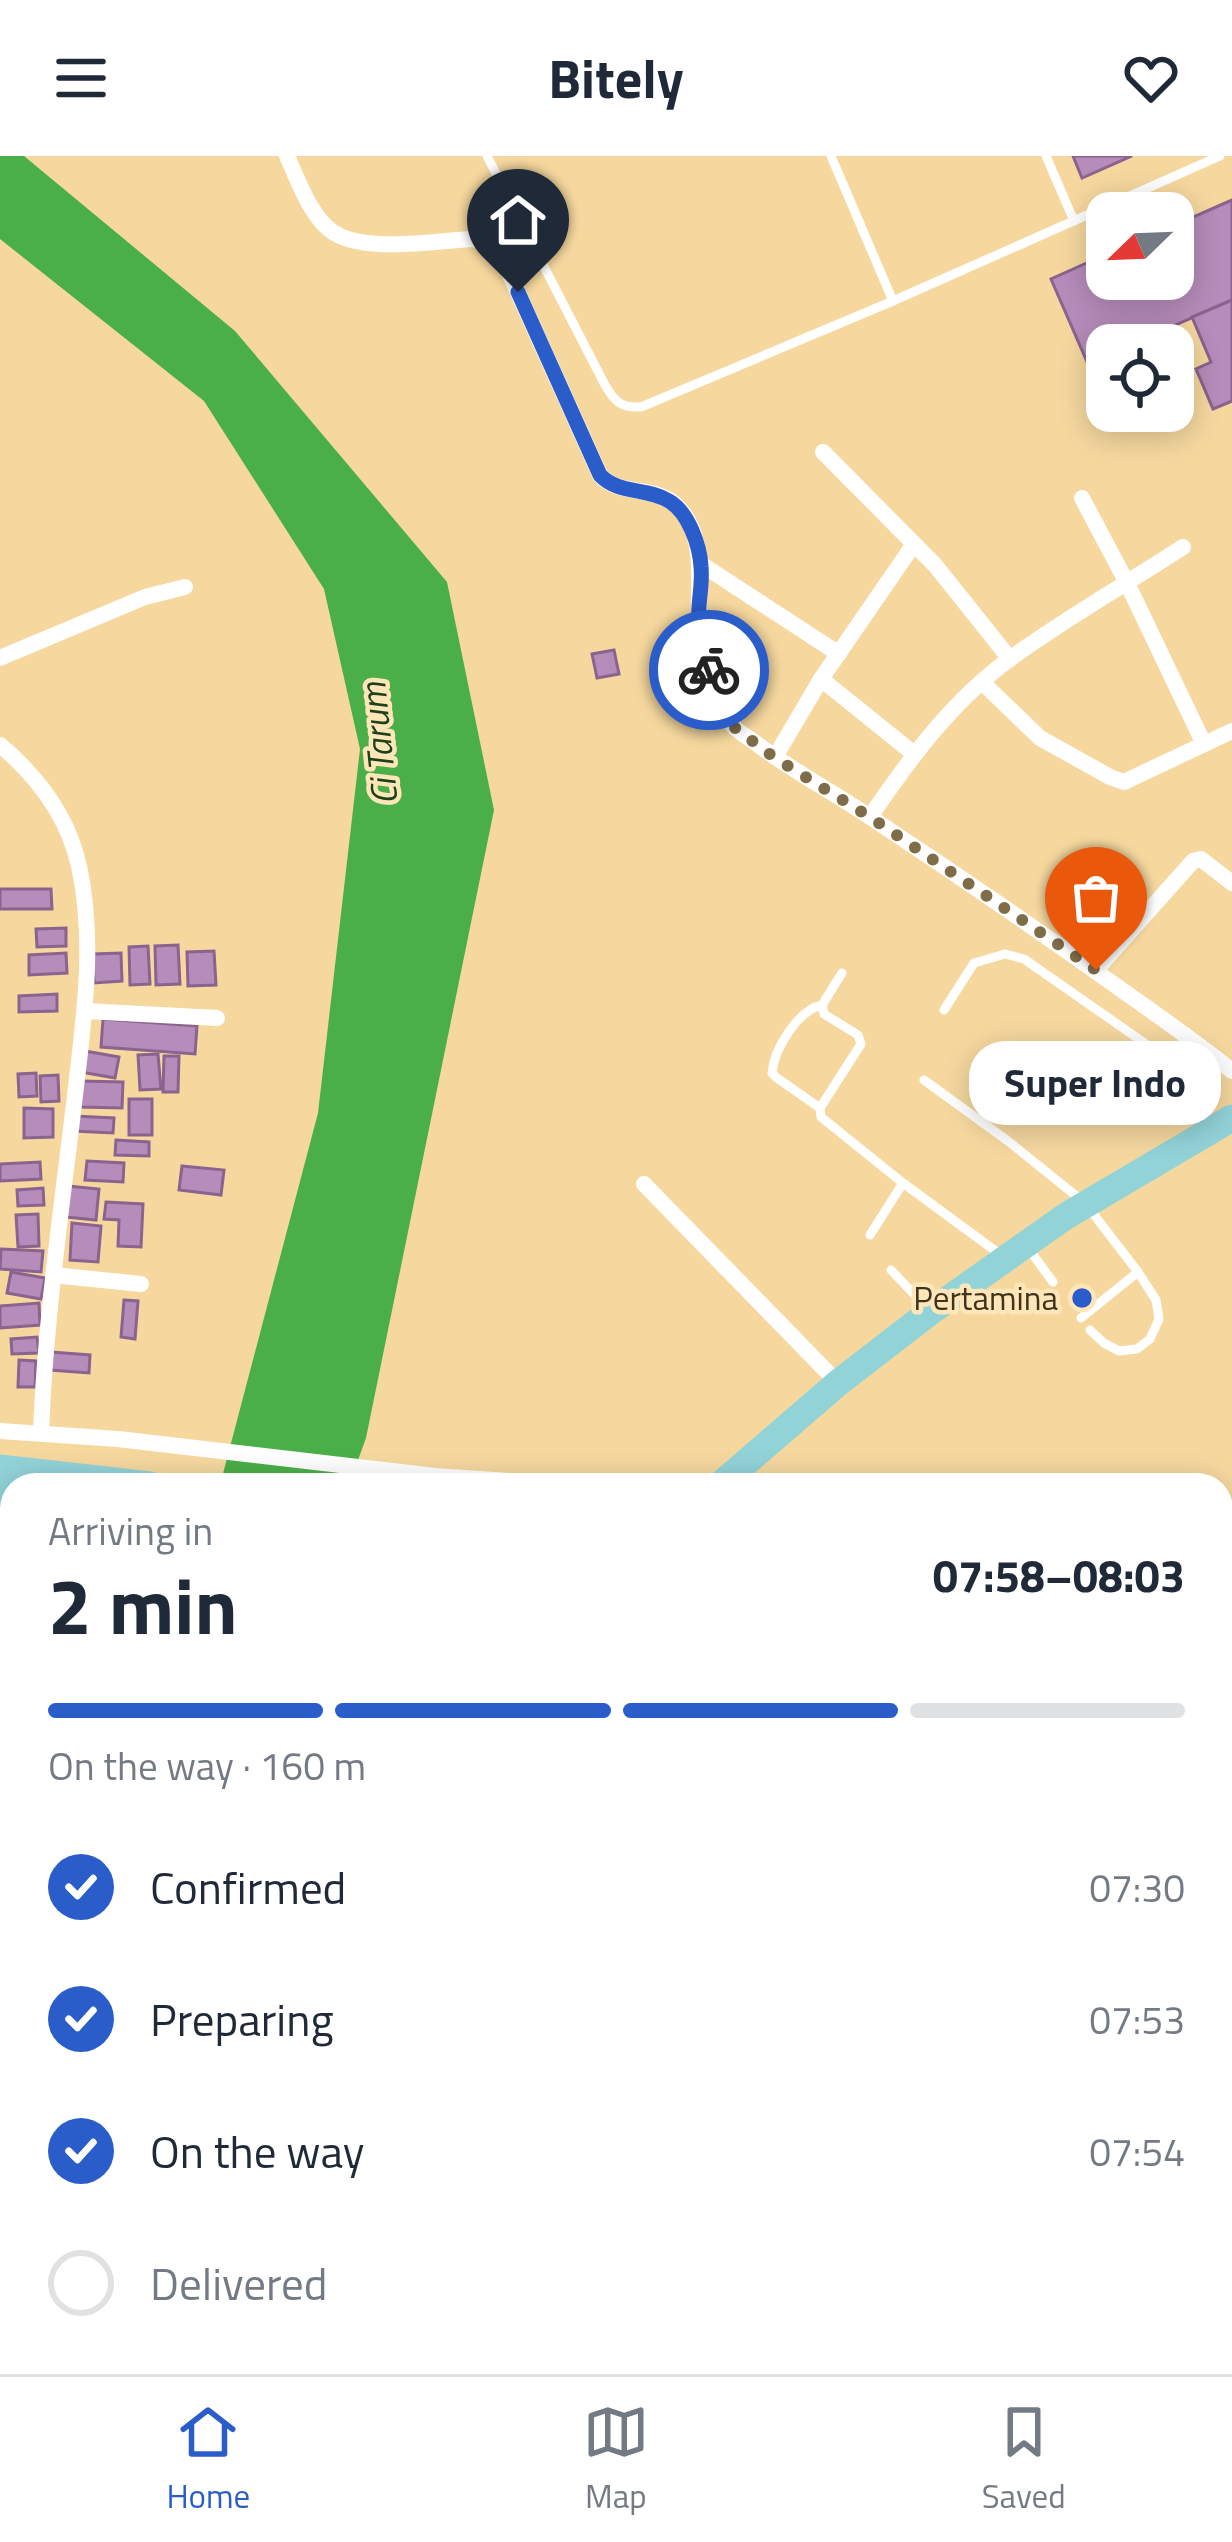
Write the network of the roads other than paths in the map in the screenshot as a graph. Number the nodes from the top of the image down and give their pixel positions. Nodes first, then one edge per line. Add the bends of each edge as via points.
1 (287, 156) edge
2 (487, 156) edge
3 (831, 156) edge
4 (1046, 156) edge
5 (1220, 156) edge
6 (1074, 220) junction
7 (893, 301) junction
8 (823, 452) dead end
9 (1082, 499) dead end
10 (914, 544) junction
11 (1183, 548) dead end
12 (701, 564) junction
13 (1127, 583) junction
14 (185, 587) dead end
15 (839, 654) junction
16 (0, 658) edge
17 (1010, 658) junction
18 (821, 679) junction
19 (982, 682) junction
20 (1232, 731) edge
21 (1204, 744) junction
22 (0, 745) edge
23 (913, 753) junction
24 (775, 758) junction
25 (870, 817) junction
26 (1232, 883) edge
27 (1096, 970) junction
28 (842, 973) dead end
29 (822, 1005) junction
30 (85, 1010) junction
31 (944, 1010) dead end
32 (217, 1018) dead end
33 (1202, 1046) junction
34 (1166, 1058) junction
35 (1232, 1071) edge
36 (924, 1080) dead end
37 (1103, 1101) dead end
38 (820, 1108) junction
39 (1225, 1127) edge
40 (903, 1183) junction
41 (644, 1184) dead end
42 (1085, 1203) junction
43 (870, 1235) dead end
44 (1017, 1252) junction
45 (891, 1270) dead end
46 (1138, 1272) junction
47 (53, 1275) junction
48 (1053, 1282) dead end
49 (141, 1284) dead end
50 (930, 1312) junction
51 (1082, 1318) dead end
52 (1090, 1330) dead end
53 (838, 1383) junction
54 (0, 1431) edge
55 (41, 1433) junction
56 (0, 1468) edge
57 (41, 1473) edge
58 (409, 1473) edge
59 (733, 1473) edge

1 - 12 street via 316,214 349,240 472,239 498,248 600,475 673,502
2 - 7 lane via 605,385 628,408
3 - 7 lane
4 - 6 lane
5 - 6 lane
6 - 7 lane
8 - 10 street
9 - 13 street
10 - 15 street
10 - 17 street
11 - 13 street
12 - 15 street
12 - 24 street via 699,622 713,689 730,724
13 - 17 street
13 - 21 street
14 - 16 street
15 - 18 street
17 - 19 street
18 - 23 street
18 - 24 street
19 - 21 street via 1040,738 1124,782
19 - 23 street
20 - 21 street
22 - 30 street via 37,780 78,861
23 - 25 street
24 - 25 street
25 - 27 street
26 - 27 street via 1193,861
27 - 33 street
28 - 29 lane
29 - 38 lane via 861,1044
29 - 38 lane via 800,1015 772,1073
30 - 32 street
30 - 47 street
31 - 34 lane via 974,963 1005,954 1024,959
33 - 34 lane
33 - 35 street
34 - 37 lane via 1132,1073
36 - 42 lane
38 - 40 lane via 821,1117
39 - 42 main road
40 - 43 lane
40 - 44 lane
41 - 53 street
42 - 44 main road
42 - 46 lane
44 - 48 lane
44 - 50 main road
45 - 50 lane
46 - 51 lane
46 - 52 lane via 1159,1310 1150,1339 1119,1351
47 - 49 street
47 - 55 street
50 - 53 main road
53 - 59 main road
54 - 55 street
55 - 58 street
56 - 57 main road

